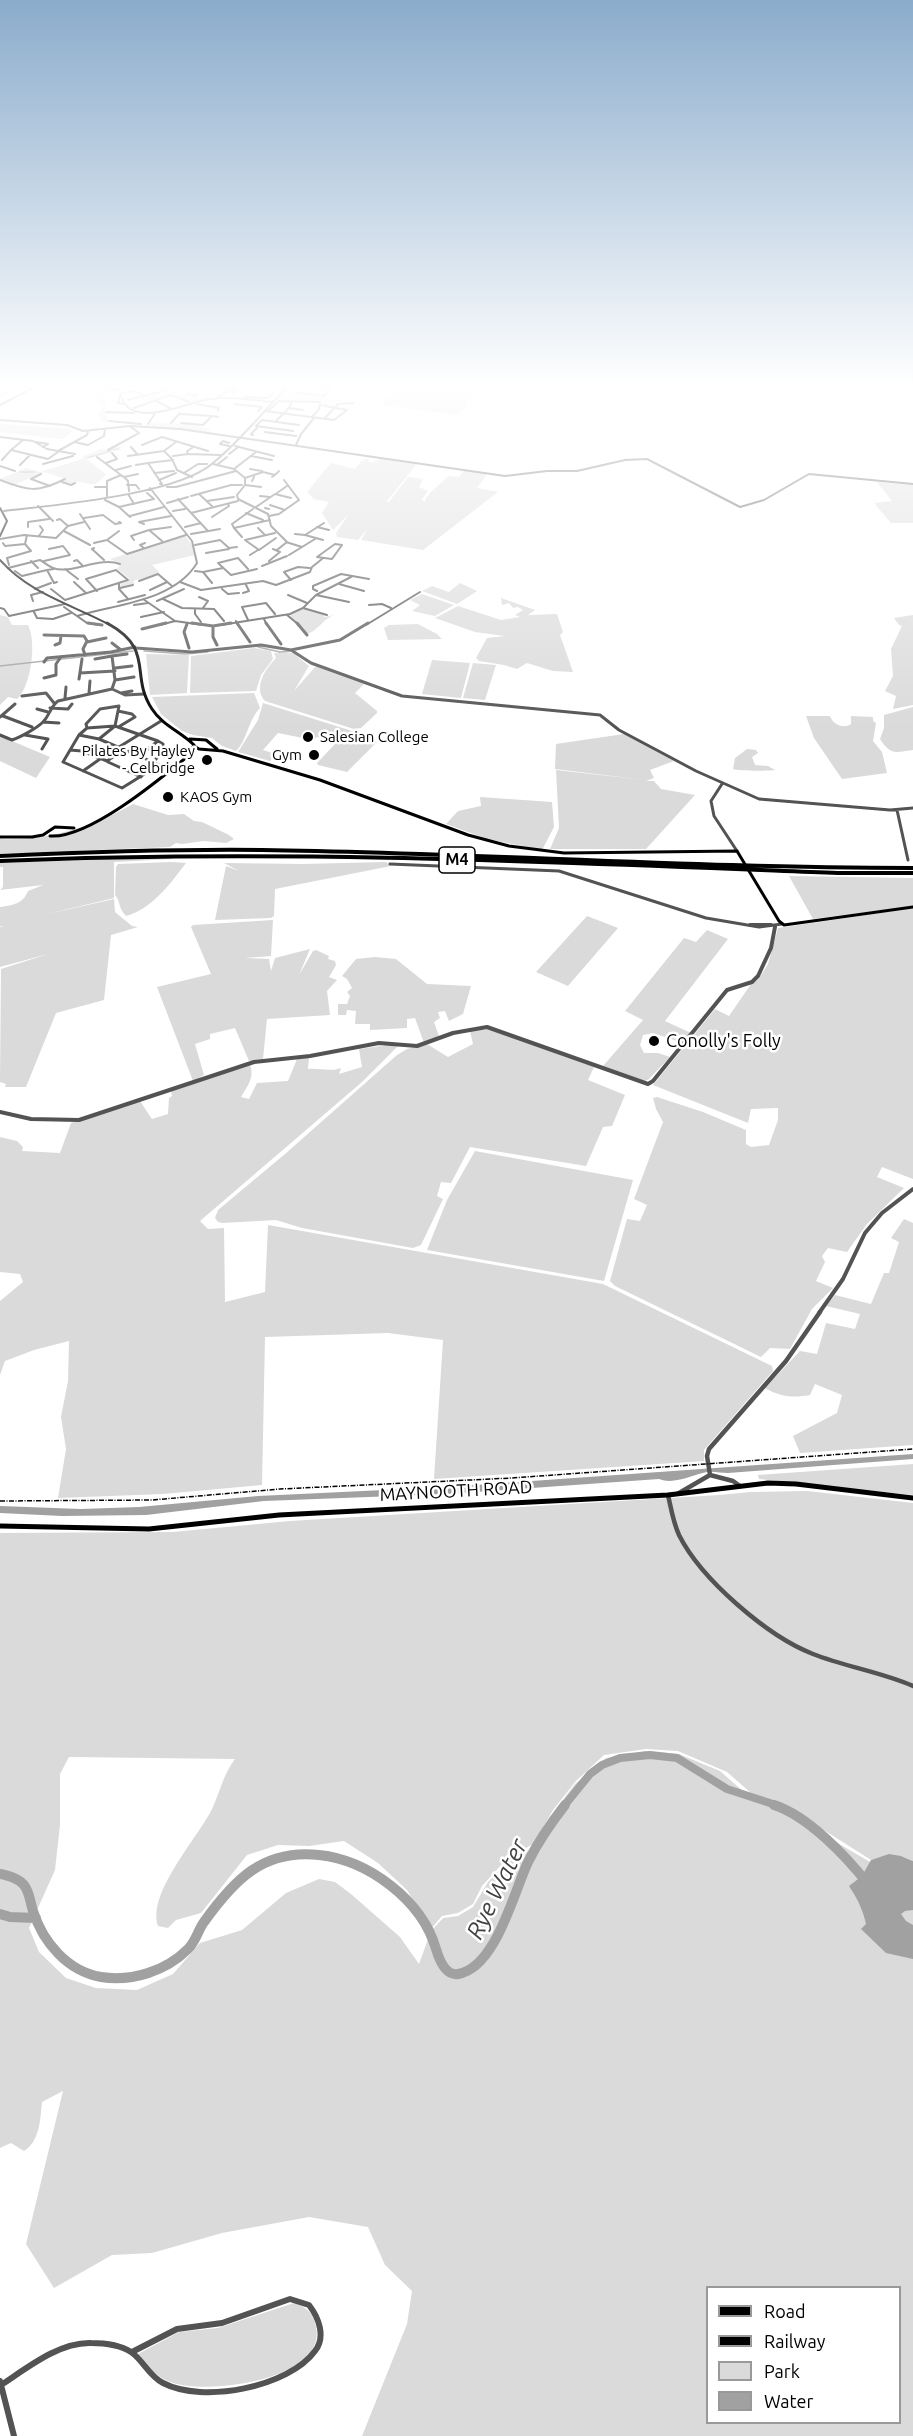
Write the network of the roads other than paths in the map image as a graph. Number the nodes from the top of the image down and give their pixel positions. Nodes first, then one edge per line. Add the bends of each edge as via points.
1 (74, 501) edge
2 (108, 501) edge
3 (132, 501) edge
4 (150, 501) edge
5 (160, 501) edge
6 (173, 501) edge
7 (179, 501) edge
8 (207, 501) edge
9 (239, 501) joint
10 (258, 501) edge
11 (298, 501) edge
12 (726, 501) edge
13 (758, 501) edge
14 (263, 502) joint
15 (167, 503) dead end
16 (227, 503) junction
17 (134, 504) junction
18 (37, 506) junction
19 (119, 507) junction
20 (165, 507) junction
21 (215, 508) junction
22 (254, 508) junction
23 (269, 508) dead end
24 (186, 509) junction
25 (2, 510) edge
26 (285, 510) junction
27 (173, 511) dead end
28 (81, 513) dead end
29 (191, 513) junction
30 (246, 513) junction
31 (219, 514) junction
32 (171, 516) junction
33 (212, 517) dead end
34 (270, 518) junction
35 (57, 520) dead end
36 (84, 520) junction
37 (264, 520) junction
38 (150, 521) junction
39 (119, 522) dead end
40 (201, 523) junction
41 (324, 523) dead end
42 (144, 524) dead end
43 (40, 526) dead end
44 (68, 526) junction
45 (154, 526) dead end
46 (185, 526) dead end
47 (28, 527) dead end
48 (171, 527) dead end
49 (316, 527) junction
50 (234, 528) junction
51 (258, 528) dead end
52 (90, 529) dead end
53 (220, 529) dead end
54 (329, 530) dead end
55 (17, 531) dead end
56 (64, 531) junction
57 (119, 531) dead end
58 (149, 531) junction
59 (208, 531) junction
60 (276, 532) junction
61 (191, 534) dead end
62 (295, 534) dead end
63 (27, 535) junction
64 (186, 535) junction
65 (266, 535) junction
66 (305, 535) junction
67 (20, 536) junction
68 (39, 536) junction
69 (217, 536) dead end
70 (48, 537) junction
71 (0, 538) edge
72 (244, 538) junction
73 (276, 538) dead end
74 (315, 538) junction
75 (107, 540) junction
76 (134, 540) dead end
77 (220, 540) junction
78 (323, 540) dead end
79 (162, 541) junction
80 (286, 541) junction
81 (3, 543) dead end
82 (94, 543) dead end
83 (145, 543) dead end
84 (25, 544) junction
85 (51, 544) dead end
86 (90, 545) dead end
87 (195, 545) junction
88 (237, 547) dead end
89 (303, 547) junction
90 (144, 548) junction
91 (49, 549) dead end
92 (94, 549) dead end
93 (229, 549) junction
94 (36, 550) dead end
95 (259, 550) junction
96 (31, 551) junction
97 (25, 553) junction
98 (206, 554) dead end
99 (250, 555) dead end
100 (72, 558) junction
101 (322, 559) junction
102 (0, 560) edge
103 (31, 560) junction
104 (44, 561) junction
105 (105, 561) junction
106 (218, 562) junction
107 (214, 563) dead end
108 (270, 563) junction
109 (120, 564) dead end
110 (91, 565) junction
111 (262, 566) dead end
112 (8, 567) junction
113 (83, 567) junction
114 (38, 568) dead end
115 (65, 568) junction
116 (223, 568) junction
117 (310, 568) dead end
118 (54, 569) junction
119 (248, 569) dead end
120 (257, 569) dead end
121 (47, 570) junction
122 (96, 570) dead end
123 (15, 571) dead end
124 (195, 571) junction
125 (203, 572) junction
126 (351, 577) junction
127 (369, 579) dead end
128 (139, 580) dead end
129 (292, 580) junction
130 (57, 582) dead end
131 (167, 582) junction
132 (180, 582) junction
133 (48, 583) dead end
134 (212, 583) dead end
135 (119, 584) junction
136 (339, 584) junction
137 (133, 585) dead end
138 (246, 585) junction
139 (172, 586) junction
140 (106, 588) junction
141 (35, 589) junction
142 (184, 589) dead end
143 (222, 589) junction
144 (51, 590) dead end
145 (115, 590) junction
146 (150, 590) dead end
147 (97, 591) junction
148 (164, 591) junction
149 (317, 591) dead end
150 (364, 591) dead end
151 (43, 592) junction
152 (420, 592) dead end
153 (87, 593) junction
154 (145, 595) dead end
155 (172, 595) junction
156 (288, 595) dead end
157 (316, 595) junction
158 (199, 597) dead end
159 (142, 599) junction
160 (163, 599) junction
161 (33, 601) dead end
162 (157, 601) dead end
163 (118, 602) dead end
164 (131, 602) junction
165 (349, 602) dead end
166 (149, 603) junction
167 (307, 603) junction
168 (369, 605) dead end
169 (64, 606) junction
170 (0, 608) edge
171 (203, 608) junction
172 (303, 608) junction
173 (195, 609) junction
174 (392, 609) junction
175 (34, 612) dead end
176 (164, 612) junction
177 (71, 613) junction
178 (85, 614) junction
179 (275, 614) dead end
180 (286, 615) junction
181 (327, 615) dead end
182 (9, 616) junction
183 (77, 616) junction
184 (141, 616) dead end
185 (264, 619) junction
186 (248, 620) junction
187 (12, 621) dead end
188 (175, 621) junction
189 (224, 621) dead end
190 (236, 621) junction
191 (201, 622) dead end
192 (187, 624) junction
193 (102, 625) dead end
194 (213, 626) junction
195 (142, 629) dead end
196 (45, 635) dead end
197 (307, 635) dead end
198 (61, 636) junction
199 (104, 640) dead end
200 (87, 642) junction
201 (250, 642) dead end
202 (112, 643) dead end
203 (280, 644) dead end
204 (55, 645) dead end
205 (218, 645) dead end
206 (136, 647) junction
207 (189, 648) dead end
208 (121, 650) junction
209 (292, 651) junction
210 (126, 654) dead end
211 (112, 656) junction
212 (84, 657) junction
213 (59, 659) junction
214 (95, 659) dead end
215 (44, 661) dead end
216 (132, 666) dead end
217 (115, 669) junction
218 (80, 673) junction
219 (46, 677) dead end
220 (134, 677) dead end
221 (79, 679) dead end
222 (116, 680) junction
223 (90, 681) dead end
224 (66, 687) dead end
225 (112, 689) junction
226 (132, 691) dead end
227 (89, 693) junction
228 (121, 694) junction
229 (144, 694) junction
230 (22, 696) dead end
231 (65, 698) junction
232 (54, 703) junction
233 (15, 704) dead end
234 (72, 704) dead end
235 (50, 708) junction
236 (37, 710) dead end
237 (118, 711) junction
238 (48, 712) junction
239 (2, 716) edge
240 (161, 721) junction
241 (43, 722) junction
242 (59, 723) dead end
243 (115, 726) junction
244 (120, 726) junction
245 (33, 728) junction
246 (87, 728) junction
247 (140, 733) junction
248 (180, 734) junction
249 (0, 735) edge
250 (25, 735) junction
251 (79, 735) junction
252 (99, 739) junction
253 (200, 740) junction
254 (158, 741) junction
255 (209, 743) junction
256 (113, 745) junction
257 (194, 746) junction
258 (119, 747) junction
259 (42, 748) dead end
260 (202, 749) junction
261 (70, 750) junction
262 (124, 750) junction
263 (223, 752) junction
264 (139, 756) junction
265 (188, 756) junction
266 (95, 757) junction
267 (101, 759) junction
268 (107, 761) junction
269 (153, 762) junction
270 (83, 771) junction
271 (141, 777) junction
272 (722, 784) junction
273 (913, 808) edge
274 (897, 810) junction
275 (85, 826) junction
276 (61, 828) junction
277 (49, 830) junction
278 (63, 834) junction
279 (50, 836) junction
280 (0, 837) edge
281 (32, 837) junction
282 (736, 851) junction
283 (0, 858) edge
284 (908, 860) dead end
285 (390, 864) dead end
286 (913, 868) edge
287 (913, 873) edge
288 (913, 907) edge
289 (782, 924) junction
290 (776, 927) junction
291 (0, 1112) edge
292 (913, 1189) edge
293 (710, 1474) junction
294 (740, 1485) junction
295 (679, 1493) junction
296 (668, 1495) junction
297 (913, 1498) edge
298 (0, 1526) edge
299 (913, 1686) edge
300 (132, 2352) junction
301 (0, 2383) edge
302 (15, 2436) edge

1 - 18 street
2 - 19 street
3 - 17 street
4 - 17 street
5 - 20 street
6 - 15 street
7 - 24 street
8 - 21 street
9 - 16 street
9 - 22 street
10 - 14 street
11 - 26 street
12 - 13 street via 738,507
14 - 22 street
16 - 21 street
16 - 31 street via 229,506
17 - 19 street
18 - 25 street
18 - 47 street via 52,518 28,522
19 - 20 street via 130,517
20 - 32 street
21 - 29 street
21 - 31 street
22 - 30 street
22 - 34 street
23 - 26 street
24 - 27 street
24 - 29 street
25 - 71 main road via 7,521
26 - 34 street
28 - 36 street
29 - 40 street
30 - 37 street
30 - 50 street via 231,524
31 - 33 street
32 - 38 street
32 - 64 street
34 - 37 street
34 - 60 street
35 - 44 street
36 - 39 street via 103,515 115,524
36 - 44 street
36 - 52 street
37 - 50 street
38 - 42 street via 137,521
38 - 45 street
40 - 46 street
40 - 59 street
41 - 49 street
43 - 68 street via 43,530
44 - 56 street
48 - 58 street
49 - 54 street
49 - 66 street
50 - 72 street
51 - 65 street
53 - 59 street
55 - 67 street
56 - 70 street via 59,537
56 - 86 street
57 - 75 street
58 - 76 street via 131,536
58 - 79 street
59 - 61 street
60 - 65 street
60 - 80 street
62 - 66 street
63 - 67 street
63 - 68 street
63 - 84 street
64 - 79 street
64 - 87 street
65 - 72 street
66 - 74 street
67 - 71 street
68 - 70 street
69 - 77 street
70 - 85 street
72 - 95 street
73 - 95 street
74 - 78 street
74 - 89 street
75 - 82 street
75 - 90 street via 124,554
77 - 87 street
77 - 93 street
79 - 90 street
80 - 89 street
80 - 108 street via 275,549 280,552
81 - 84 street
83 - 90 street via 140,545
84 - 96 street
87 - 124 street
88 - 93 street
89 - 108 street
91 - 100 street via 63,546
92 - 105 street
93 - 98 street
94 - 96 street
95 - 99 street
96 - 97 street
97 - 103 street
97 - 112 street via 7,558
100 - 104 street
100 - 113 street
101 - 101 street via 332,559 342,544 335,544 317,556
101 - 129 street via 311,572
102 - 112 main road
103 - 104 street
103 - 112 street
103 - 114 street
104 - 118 street
105 - 109 street
105 - 110 street
106 - 107 street
106 - 116 street
106 - 119 street via 238,558
108 - 111 street
110 - 113 street
110 - 122 street
112 - 141 main road via 25,585
113 - 115 street
115 - 118 street
115 - 153 street
116 - 120 street via 231,575
116 - 125 street
117 - 129 street via 284,572
118 - 121 street
121 - 123 street via 22,576
121 - 130 street
124 - 125 street
124 - 132 street
125 - 134 street
126 - 127 street
126 - 136 street
126 - 149 street via 337,576 313,586
128 - 131 street via 157,574
129 - 138 street via 274,585 264,581
131 - 139 street
131 - 146 street
132 - 139 street
132 - 143 street via 201,590
133 - 141 street
135 - 140 street
135 - 145 street
135 - 147 street via 128,580 117,570 86,579
136 - 150 street
136 - 157 street
137 - 145 street
138 - 143 street
138 - 143 street via 249,591 241,593 228,594
139 - 148 street
140 - 145 street
140 - 147 street
141 - 151 main road
142 - 155 street
144 - 153 street via 64,600
145 - 164 street
147 - 153 street
148 - 155 street
148 - 159 street
151 - 161 street via 31,595
151 - 169 main road
152 - 174 street
154 - 164 street
155 - 160 street
156 - 167 street
157 - 165 street
157 - 167 street
158 - 171 street via 208,601
159 - 164 street
159 - 166 street
160 - 162 street
160 - 173 street via 175,608
163 - 164 street
164 - 166 street
164 - 178 street
166 - 176 street
167 - 172 street
168 - 174 street via 382,604
169 - 177 street
169 - 178 main road
169 - 182 street
170 - 182 street
171 - 173 street
171 - 189 street via 215,610
172 - 180 street
172 - 181 street
173 - 191 street
174 - 209 street via 340,640
175 - 177 street via 36,618 46,619
176 - 184 street
176 - 188 street
177 - 183 street
178 - 183 street
178 - 206 main road via 120,632
179 - 186 street via 266,603 256,603 242,607
180 - 185 street
180 - 197 street
182 - 187 street
183 - 193 street via 87,623
185 - 186 street
185 - 203 street
186 - 190 street
188 - 192 street
188 - 195 street
190 - 194 street
190 - 201 street
192 - 194 street
192 - 207 street via 184,632
194 - 205 street
196 - 198 street
198 - 200 street via 82,636
198 - 204 street via 60,643
199 - 200 street
200 - 212 street
202 - 208 street
206 - 208 street
206 - 209 street via 192,651 259,645
206 - 229 main road
208 - 212 street
209 - 272 street via 311,663 402,696 600,716
210 - 211 street
211 - 214 street
211 - 217 street
212 - 213 street
212 - 218 street
213 - 215 street
213 - 219 street via 56,674
216 - 217 street
217 - 218 street
217 - 222 street
218 - 221 street
220 - 222 street
222 - 225 street
223 - 227 street
224 - 231 street
225 - 227 street
225 - 228 street
226 - 228 street
227 - 231 street
228 - 229 street
229 - 240 main road
230 - 232 street via 46,693
231 - 232 street
232 - 235 street
233 - 239 street
234 - 235 street via 68,709
235 - 238 street
236 - 238 street
237 - 243 street
237 - 244 street via 135,717
237 - 246 street via 117,706 97,709
238 - 241 street
239 - 245 street
240 - 247 street
240 - 248 main road
241 - 242 street
241 - 245 street
243 - 244 street
243 - 246 street
243 - 252 street
244 - 247 street
245 - 250 street
246 - 251 street
247 - 254 street
247 - 258 street
248 - 253 main road
248 - 257 main road
249 - 250 street via 12,740
250 - 259 street via 48,739
251 - 252 street
251 - 261 street
252 - 256 street
253 - 255 main road
253 - 257 main road
254 - 264 street
254 - 269 street via 163,750
255 - 260 main road
255 - 263 main road
256 - 258 street
256 - 266 street
257 - 260 main road
257 - 265 main road
258 - 262 street
260 - 263 main road
260 - 265 main road
261 - 266 street
261 - 270 street via 63,762
262 - 264 street
262 - 268 street
263 - 282 main road via 340,787 494,843 549,852
264 - 269 street
265 - 275 main road via 124,807
266 - 267 street
267 - 268 street
267 - 270 street
268 - 271 street
269 - 271 street via 159,766
270 - 271 street via 122,788
272 - 274 street via 759,799
272 - 282 street via 711,801 714,816
273 - 274 street
274 - 284 street
275 - 276 main road
275 - 278 main road
276 - 277 main road
276 - 278 main road
277 - 279 main road
277 - 281 main road
278 - 279 main road
279 - 281 main road
280 - 281 main road
282 - 289 main road
283 - 286 highway, M4 via 145,850 261,850
283 - 287 highway, M4 via 261,854
285 - 290 street via 559,871 706,918
288 - 289 main road
289 - 290 street
290 - 291 street via 759,976 727,990 648,1084 487,1028 453,1033 422,1045 379,1043 254,1062 79,1120 31,1119
292 - 293 street via 882,1213 865,1233 843,1279 795,1347 709,1449
293 - 294 street
293 - 295 street
294 - 295 main road, MAYNOOTH ROAD
294 - 297 main road, MAYNOOTH ROAD via 796,1484
295 - 296 main road, MAYNOOTH ROAD
296 - 298 main road, MAYNOOTH ROAD via 279,1515 149,1529
296 - 299 street via 678,1534 687,1550 736,1606 760,1625 814,1654
300 - 300 street via 152,2376 166,2385 193,2391 227,2391 293,2373 316,2352 320,2326 309,2305 290,2299 222,2323 177,2328
300 - 301 street via 106,2344 82,2343
301 - 302 street

